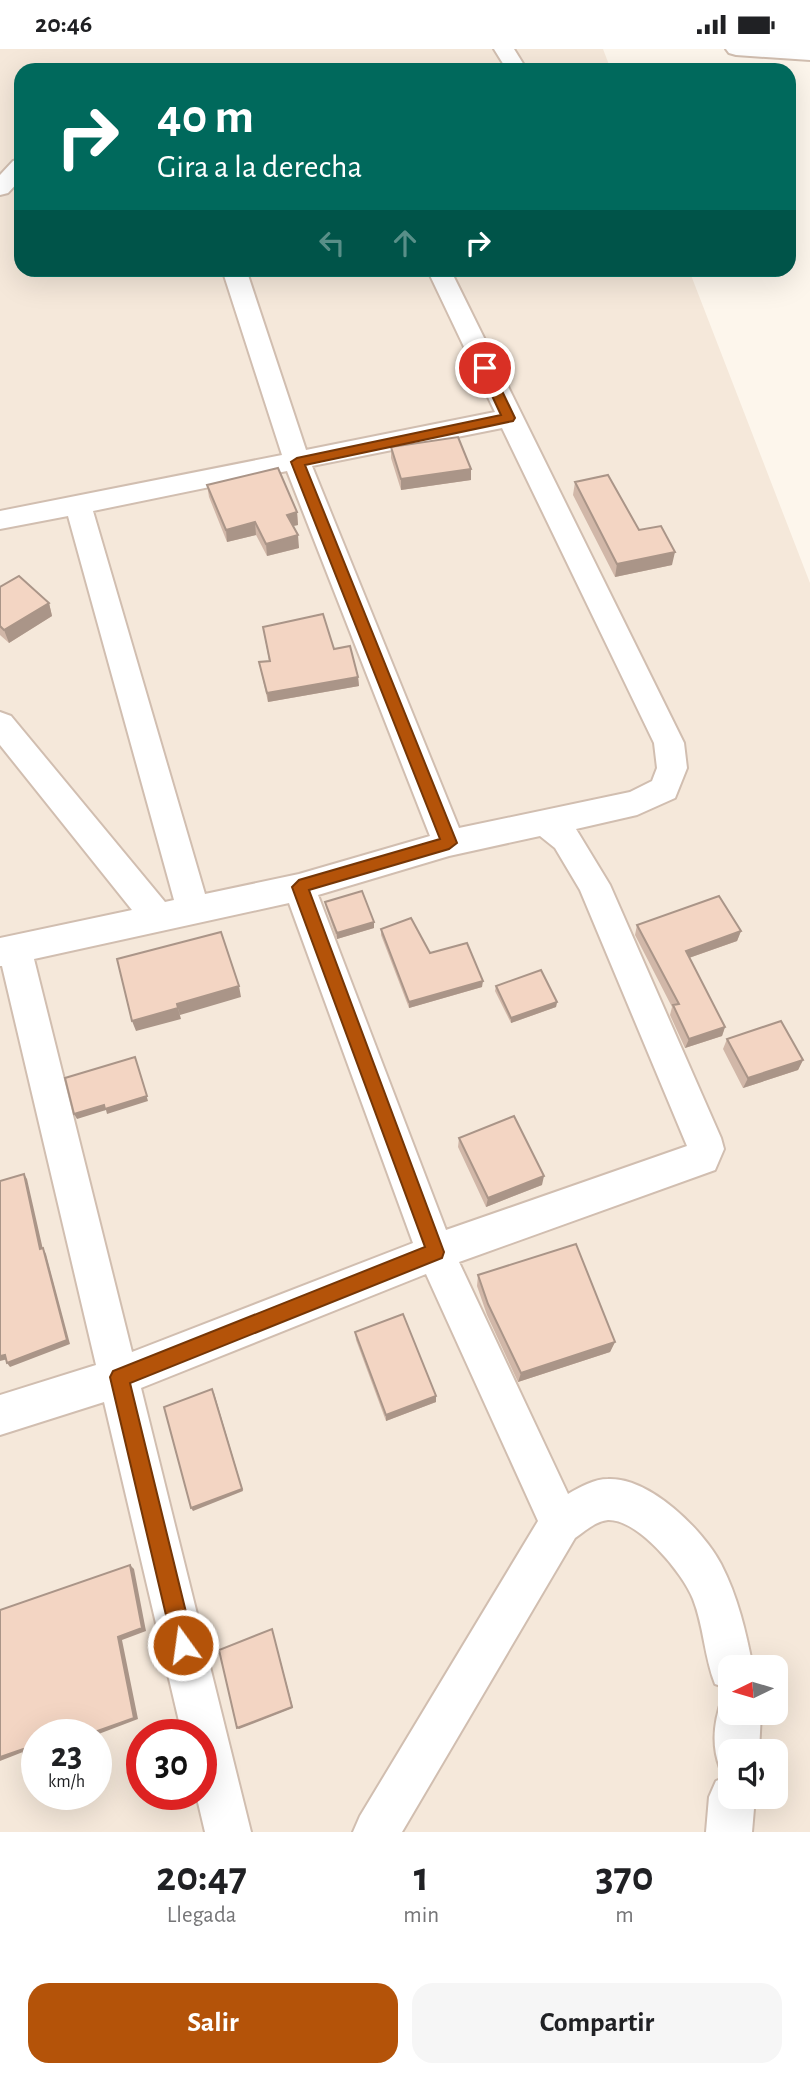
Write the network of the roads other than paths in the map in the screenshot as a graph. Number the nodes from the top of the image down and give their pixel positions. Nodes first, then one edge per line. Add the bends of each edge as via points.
1 (737, 49) edge
2 (810, 54) edge
3 (14, 173) edge
4 (0, 188) edge
5 (237, 277) edge
6 (442, 277) edge
7 (509, 418) junction
8 (297, 462) junction
9 (78, 505) junction
10 (0, 520) edge
11 (0, 724) edge
12 (546, 823) junction
13 (449, 843) junction
14 (299, 887) junction
15 (193, 909) junction
16 (158, 917) junction
17 (8, 950) edge
18 (435, 1252) junction
19 (120, 1377) junction
20 (0, 1415) edge
21 (560, 1523) junction
22 (729, 1655) edge
23 (731, 1809) edge
24 (228, 1832) edge
25 (376, 1832) edge
26 (729, 1832) edge

1 - 2 street
3 - 4 street
5 - 8 street
6 - 7 street
7 - 8 street
7 - 12 street via 669,743 672,768 664,789 637,803
8 - 9 street
8 - 13 street
9 - 10 street
9 - 15 street
11 - 16 street
12 - 13 street
12 - 18 street via 566,838 594,885 706,1149 702,1158
13 - 14 street
14 - 15 street
14 - 18 street
15 - 16 street
16 - 17 street
17 - 19 street
18 - 19 street
18 - 21 street
19 - 20 street
19 - 24 street
21 - 22 street via 600,1500 623,1499 672,1531 693,1556 713,1593
21 - 25 street
23 - 26 street

